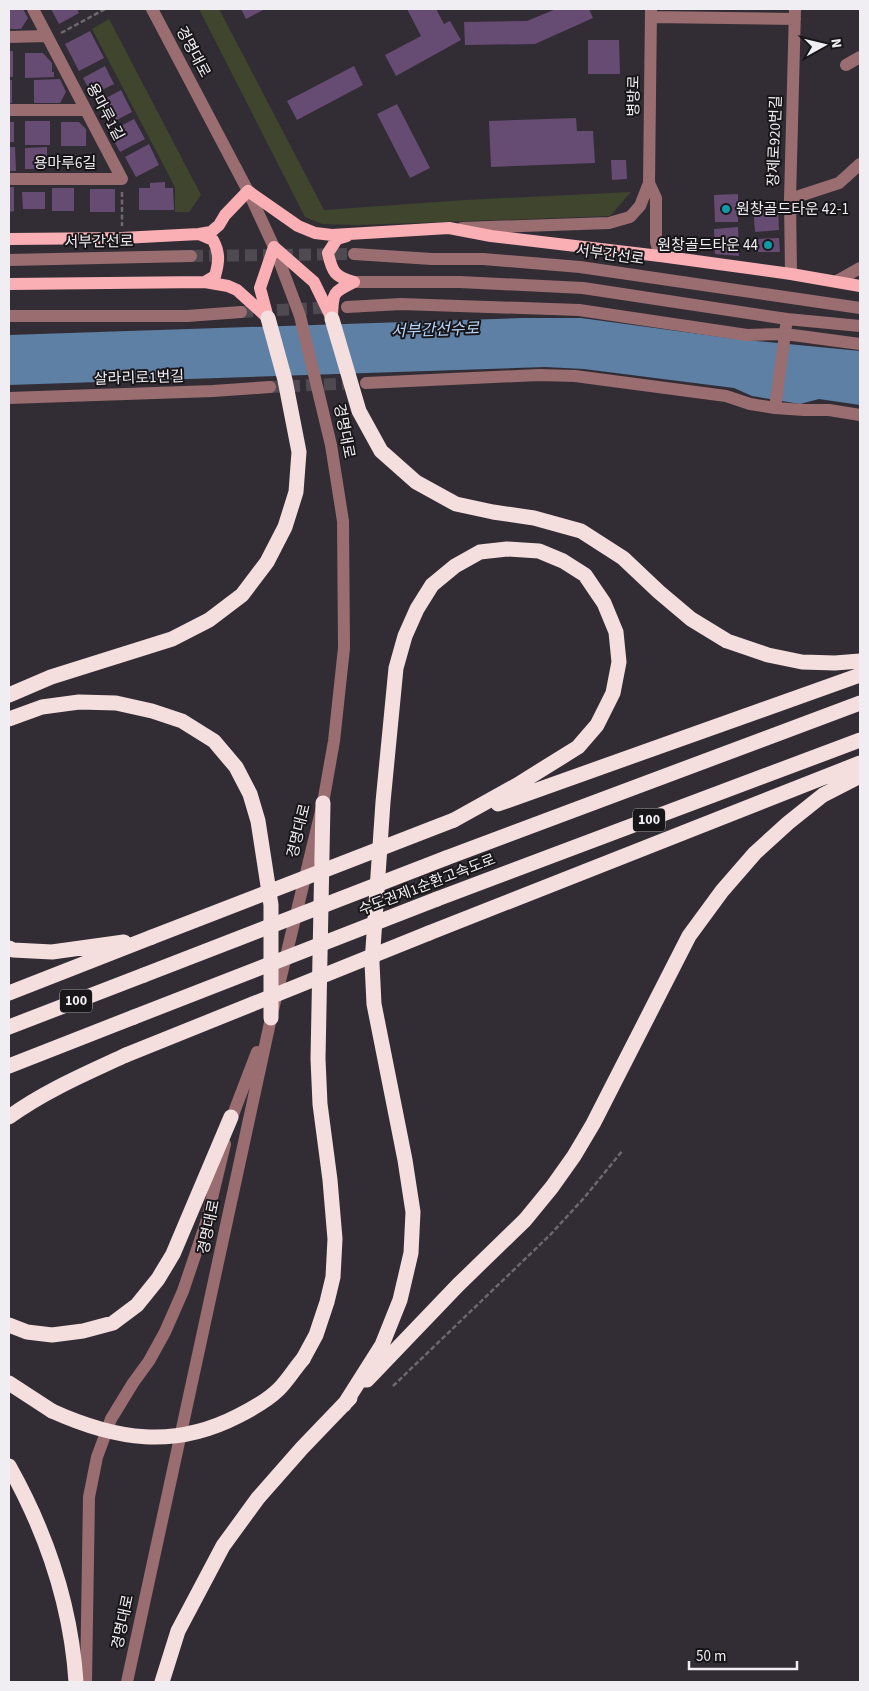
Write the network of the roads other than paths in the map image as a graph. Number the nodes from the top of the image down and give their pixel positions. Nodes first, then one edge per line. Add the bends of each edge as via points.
1 (33, 9) edge
2 (152, 9) edge
3 (651, 13) edge
4 (795, 14) edge
5 (47, 36) junction
6 (9, 37) edge
7 (860, 57) edge
8 (846, 65) dead end
9 (9, 110) edge
10 (85, 110) junction
11 (860, 164) edge
12 (9, 179) edge
13 (122, 179) joint
14 (650, 183) junction
15 (248, 191) junction
16 (790, 199) junction
17 (449, 228) junction
18 (356, 232) junction
19 (199, 234) junction
20 (9, 239) edge
21 (274, 248) junction
22 (354, 254) tunnel mouth
23 (191, 256) tunnel mouth
24 (660, 256) junction
25 (9, 260) edge
26 (860, 268) edge
27 (791, 274) junction
28 (837, 281) junction
29 (205, 282) junction
30 (354, 282) junction
31 (9, 284) edge
32 (860, 286) edge
33 (347, 307) tunnel mouth
34 (860, 308) edge
35 (241, 312) tunnel mouth
36 (9, 316) edge
37 (268, 318) junction
38 (332, 319) junction
39 (787, 319) junction
40 (860, 326) edge
41 (785, 338) junction
42 (860, 344) edge
43 (366, 383) tunnel mouth
44 (270, 387) tunnel mouth
45 (9, 398) edge
46 (775, 405) junction
47 (860, 415) edge
48 (860, 661) edge
49 (860, 675) edge
50 (9, 695) edge
51 (860, 703) edge
52 (9, 719) edge
53 (860, 740) edge
54 (860, 763) edge
55 (860, 776) edge
56 (323, 803) junction
57 (454, 820) junction
58 (152, 937) junction
59 (9, 948) edge
60 (9, 993) edge
61 (271, 1018) junction
62 (9, 1027) edge
63 (9, 1066) edge
64 (231, 1116) junction
65 (9, 1118) edge
66 (9, 1325) edge
67 (9, 1383) edge
68 (344, 1405) junction
69 (9, 1466) edge
70 (76, 1682) edge
71 (86, 1682) edge
72 (127, 1682) edge
73 (162, 1682) edge

1 - 5 street, 용마루1길
2 - 15 street, 경명대로
3 - 4 street
3 - 14 street, 병방로
4 - 16 street, 장제로920번길
5 - 6 street
5 - 10 street, 용마루1길
7 - 8 street
9 - 10 street
10 - 13 street, 용마루1길
11 - 16 street via 838,183
12 - 13 street, 용마루6길
14 - 17 street via 640,206 630,217 609,223
14 - 24 street via 656,198 656,242
15 - 18 main road via 298,226 316,233
15 - 19 main road via 219,225 211,232
15 - 21 street, 경명대로
16 - 27 street, 장제로920번길
17 - 18 main road
17 - 24 main road
18 - 30 main road via 337,239 328,253 332,269 341,278
19 - 20 main road
19 - 29 main road via 214,240 220,262 215,276
21 - 37 main road via 260,288
21 - 38 main road via 314,282
21 - 56 street, 경명대로 via 300,316 316,379 343,521 344,648
22 - 34 street, 서부간선로 via 580,267
23 - 25 street, 서부간선로
24 - 27 main road
26 - 28 street
27 - 28 main road
28 - 32 main road
29 - 31 main road
29 - 37 main road via 237,290
30 - 38 main road via 336,291
30 - 39 street via 460,282 583,288
33 - 41 street via 401,304 579,310
35 - 36 street via 186,316
37 - 50 highway via 285,380 299,452 296,492 285,527 268,562 242,595 209,620 172,639 52,677
38 - 48 highway via 359,410 381,451 416,482 456,504 534,518 581,531 623,558 691,619 727,640 768,655 802,662 834,664
39 - 40 street
39 - 41 street
41 - 42 street
41 - 46 street
43 - 46 street via 574,376 726,396 750,404
44 - 45 street, 살라리로1번길
46 - 47 street
49 - 57 highway
51 - 62 highway, 수도권제1순환고속도로 / 100, bridge
52 - 61 highway via 42,707 79,702 116,703 152,710 182,721 214,741 236,767 250,794 258,822 271,905
53 - 63 highway, 수도권제1순환고속도로 / 100, bridge via 437,899
54 - 65 highway, bridge via 126,1055 61,1085
55 - 68 highway via 823,796 788,823 722,890 688,936 593,1124 552,1187 525,1220
56 - 61 street, 경명대로
56 - 67 highway, bridge via 318,1059 335,1239 333,1277 316,1335 303,1359 279,1389 252,1409 216,1428 187,1434 156,1438 117,1434 81,1424 52,1411
57 - 58 highway, bridge
57 - 68 highway via 578,747 597,726 613,694 619,662 616,632 604,603 585,576 563,561 539,551 507,549 480,552 456,566 432,586 417,609 396,668 372,963 374,1004 413,1212 411,1253 400,1300 382,1345
58 - 59 highway via 52,952
58 - 60 highway
61 - 64 street
61 - 72 street, 경명대로
64 - 66 highway via 173,1254 137,1305 112,1323 83,1331 52,1335 27,1332
64 - 71 street via 206,1223 183,1291 149,1361 111,1419 97,1457 89,1497
68 - 73 highway via 258,1498 223,1546 178,1631
69 - 70 highway via 55,1569 66,1614

